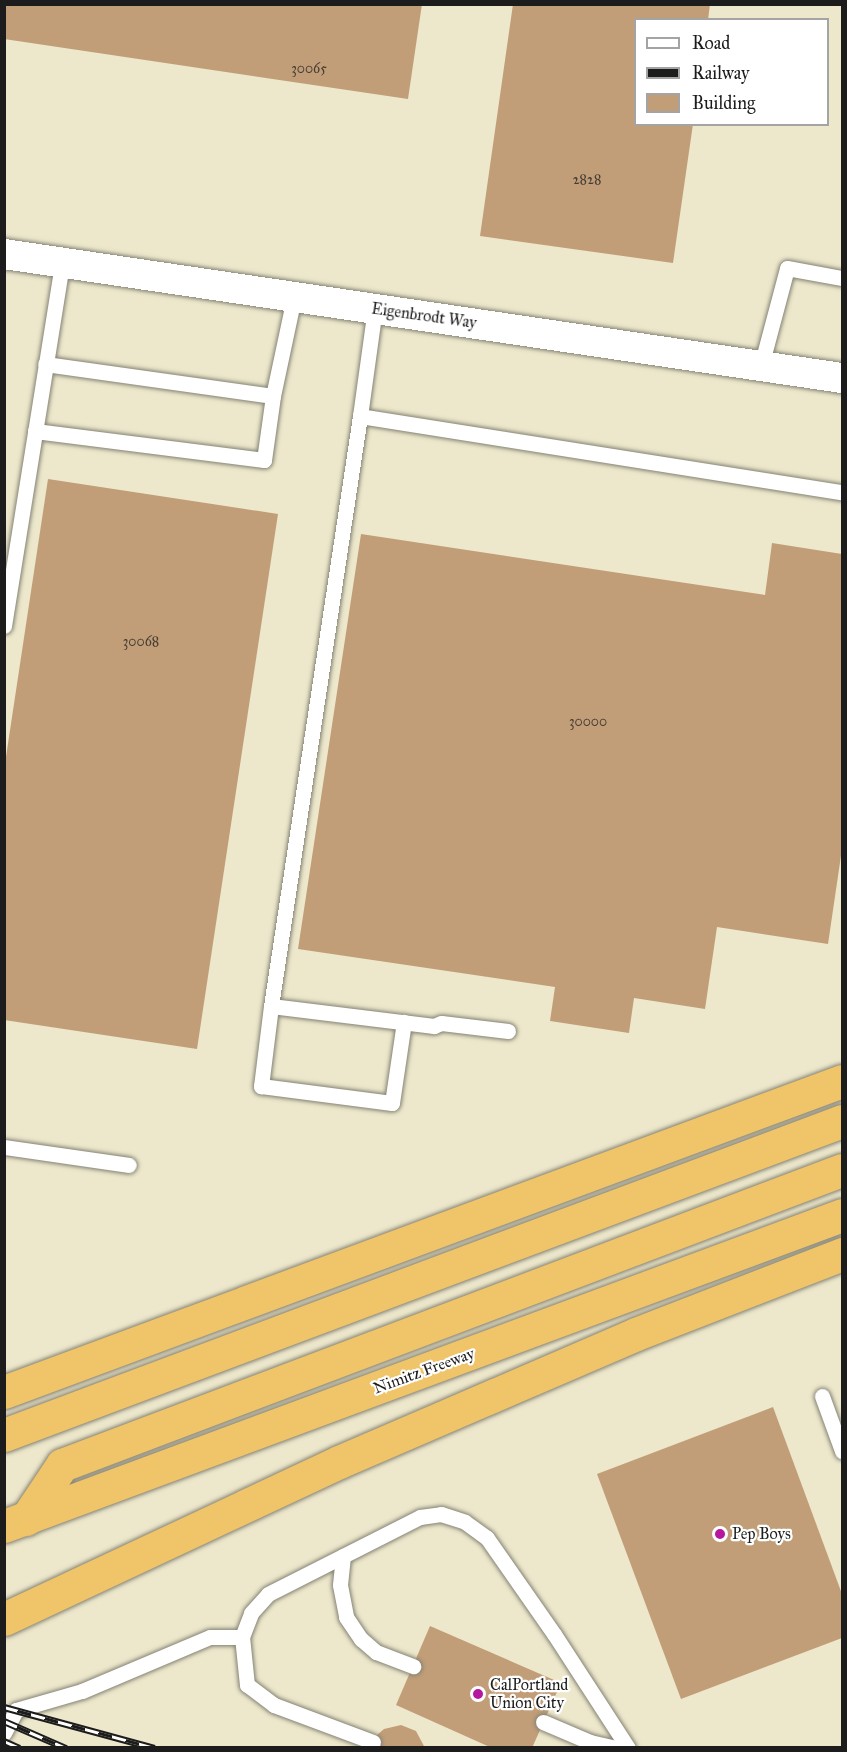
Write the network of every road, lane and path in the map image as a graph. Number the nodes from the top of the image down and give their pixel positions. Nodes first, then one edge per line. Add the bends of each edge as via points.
1 (4, 254) edge
2 (62, 263) junction
3 (843, 278) edge
4 (294, 297) junction
5 (375, 308) junction
6 (45, 364) junction
7 (761, 366) junction
8 (843, 378) edge
9 (273, 396) junction
10 (360, 416) junction
11 (35, 431) junction
12 (843, 492) edge
13 (4, 626) edge
14 (271, 1006) junction
15 (404, 1022) junction
16 (508, 1031) dead end
17 (843, 1081) edge
18 (843, 1121) edge
19 (4, 1147) edge
20 (129, 1165) dead end
21 (843, 1170) edge
22 (843, 1215) edge
23 (843, 1254) edge
24 (4, 1392) edge
25 (822, 1396) dead end
26 (4, 1435) edge
27 (843, 1451) edge
28 (15, 1522) edge
29 (343, 1556) junction
30 (4, 1619) edge
31 (242, 1637) junction
32 (413, 1666) dead end
33 (543, 1722) dead end
34 (4, 1732) edge
35 (373, 1742) dead end
36 (617, 1748) edge
37 (628, 1748) edge

1 - 2 street, Eigenbrodt Way
2 - 4 street, Eigenbrodt Way
2 - 6 lane
3 - 7 lane via 787,268
4 - 5 street, Eigenbrodt Way
4 - 9 lane
5 - 7 street, Eigenbrodt Way
5 - 10 lane
6 - 9 lane
6 - 11 lane
7 - 8 street, Eigenbrodt Way
9 - 11 lane via 264,460
10 - 12 lane
10 - 14 lane
11 - 13 lane
14 - 15 lane
14 - 15 lane via 261,1086 392,1103
15 - 16 lane
17 - 24 highway
18 - 26 highway
19 - 20 lane
21 - 28 highway via 62,1465
22 - 28 highway, Nimitz Freeway
23 - 30 highway via 636,1334 350,1458
25 - 27 lane
29 - 31 lane via 268,1594 251,1613
29 - 32 lane via 340,1585 346,1617 376,1652
29 - 37 lane via 420,1517 441,1514 465,1522 487,1538
31 - 34 lane via 210,1637 82,1691 16,1710
31 - 35 lane via 247,1685 274,1705
33 - 36 lane via 590,1742

